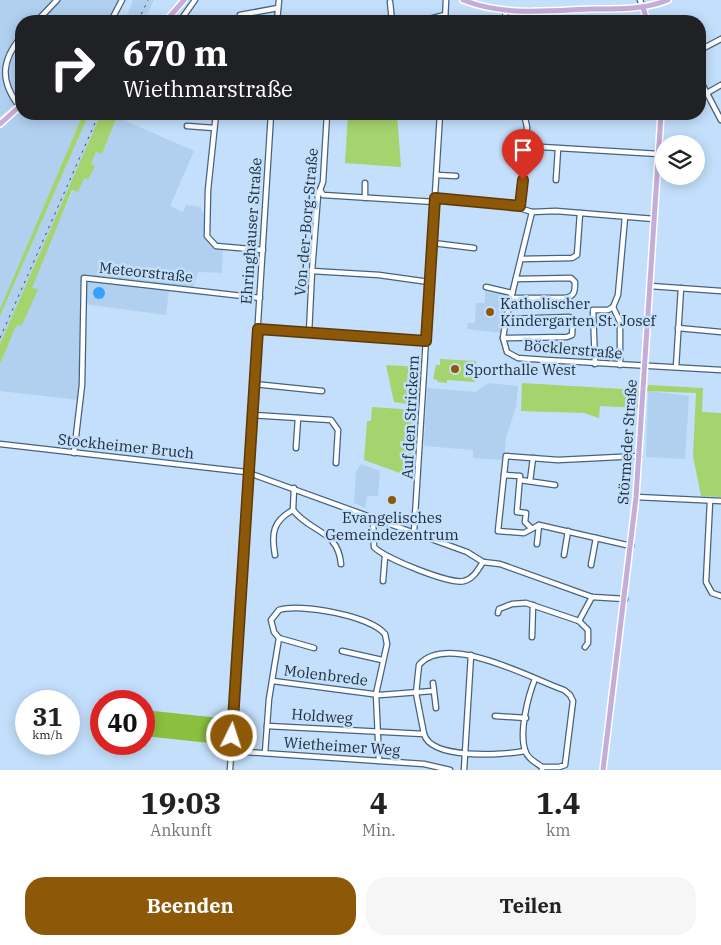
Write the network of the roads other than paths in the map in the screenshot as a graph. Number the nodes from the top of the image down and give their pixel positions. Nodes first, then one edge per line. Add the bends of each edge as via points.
1 (57, 0) edge
2 (122, 0) edge
3 (184, 0) edge
4 (195, 0) edge
5 (279, 0) edge
6 (446, 0) edge
7 (464, 0) edge
8 (640, 0) edge
9 (668, 0) edge
10 (390, 2) dead end
11 (642, 6) junction
12 (278, 8) junction
13 (506, 10) junction
14 (528, 11) junction
15 (43, 15) edge
16 (114, 15) edge
17 (171, 15) edge
18 (184, 15) edge
19 (240, 15) dead end
20 (277, 15) edge
21 (391, 15) edge
22 (445, 15) edge
23 (506, 15) edge
24 (529, 15) edge
25 (644, 15) edge
26 (721, 39) edge
27 (15, 45) edge
28 (706, 47) edge
29 (721, 85) edge
30 (707, 93) joint
31 (15, 99) edge
32 (15, 110) edge
33 (215, 120) edge
34 (272, 120) edge
35 (327, 120) edge
36 (440, 120) edge
37 (525, 120) edge
38 (661, 120) edge
39 (721, 120) edge
40 (0, 124) edge
41 (187, 126) dead end
42 (214, 128) junction
43 (659, 135) edge
44 (525, 146) junction
45 (558, 149) junction
46 (655, 154) edge
47 (437, 175) junction
48 (456, 176) dead end
49 (556, 180) dead end
50 (366, 183) dead end
51 (656, 185) edge
52 (320, 190) junction
53 (365, 198) junction
54 (435, 200) junction
55 (520, 206) junction
56 (532, 212) junction
57 (580, 213) junction
58 (625, 217) junction
59 (654, 218) junction
60 (433, 243) junction
61 (474, 248) dead end
62 (263, 250) junction
63 (521, 259) junction
64 (312, 271) junction
65 (516, 279) junction
66 (429, 282) junction
67 (650, 286) junction
68 (486, 287) dead end
69 (680, 288) junction
70 (721, 291) edge
71 (512, 296) junction
72 (260, 298) junction
73 (613, 308) junction
74 (506, 319) junction
75 (678, 328) junction
76 (258, 329) junction
77 (721, 332) edge
78 (310, 333) junction
79 (503, 338) junction
80 (426, 341) junction
81 (595, 364) junction
82 (620, 365) junction
83 (645, 366) junction
84 (676, 367) junction
85 (721, 370) edge
86 (254, 384) junction
87 (322, 391) dead end
88 (252, 415) junction
89 (298, 418) junction
90 (0, 444) edge
91 (296, 448) dead end
92 (74, 453) junction
93 (639, 456) junction
94 (533, 458) junction
95 (336, 463) dead end
96 (249, 473) junction
97 (504, 475) junction
98 (520, 480) junction
99 (530, 481) junction
100 (555, 485) dead end
101 (294, 488) junction
102 (636, 497) junction
103 (710, 501) junction
104 (721, 502) edge
105 (293, 510) junction
106 (373, 519) junction
107 (539, 525) junction
108 (530, 528) junction
109 (568, 531) junction
110 (414, 532) junction
111 (596, 538) junction
112 (537, 544) dead end
113 (631, 546) junction
114 (275, 555) dead end
115 (564, 555) dead end
116 (385, 556) junction
117 (483, 562) junction
118 (341, 564) dead end
119 (591, 565) dead end
120 (383, 582) dead end
121 (721, 596) edge
122 (592, 597) junction
123 (625, 599) junction
124 (533, 605) junction
125 (498, 613) dead end
126 (579, 621) junction
127 (532, 636) dead end
128 (279, 638) junction
129 (585, 647) dead end
130 (314, 648) dead end
131 (342, 651) dead end
132 (471, 655) junction
133 (382, 660) junction
134 (535, 679) junction
135 (273, 682) junction
136 (434, 683) dead end
137 (433, 691) junction
138 (416, 693) junction
139 (376, 694) junction
140 (436, 708) dead end
141 (495, 716) dead end
142 (526, 718) junction
143 (267, 726) junction
144 (376, 732) junction
145 (422, 734) junction
146 (231, 751) junction
147 (525, 751) junction
148 (465, 752) junction
149 (265, 753) junction
150 (379, 761) junction
151 (542, 768) edge
152 (230, 770) edge
153 (450, 770) edge
154 (464, 770) edge
155 (604, 770) edge

1 - 15 street
2 - 16 street
3 - 17 main road
4 - 18 street
5 - 12 street
6 - 22 street
7 - 13 main road
8 - 11 street
9 - 11 main road
10 - 21 street
11 - 14 main road
11 - 25 main road
12 - 19 street
12 - 20 street
13 - 14 main road
13 - 23 street
14 - 24 street
26 - 28 street
27 - 31 street via 5,67 9,91
29 - 30 street
30 - 39 street
32 - 40 main road
33 - 42 street
34 - 62 street, Ehringhauser Straße
35 - 52 street, Von-der-Borg-Straße
36 - 47 street, Auf den Strickern
37 - 44 street
38 - 43 main road, Störmeder Straße
41 - 42 street
42 - 62 street via 207,236 216,246
44 - 45 street
44 - 55 street
45 - 46 street
45 - 49 street
47 - 48 street
47 - 54 street, Auf den Strickern
50 - 53 street
51 - 59 main road, Störmeder Straße
52 - 53 street via 323,195
52 - 64 street, Von-der-Borg-Straße
53 - 54 street
54 - 55 street
54 - 60 street, Auf den Strickern
55 - 56 street
56 - 57 street
56 - 63 street
57 - 58 street
57 - 63 street via 577,255 572,258
58 - 59 street
58 - 73 street via 618,295
59 - 67 main road, Störmeder Straße
60 - 61 street
60 - 66 street, Auf den Strickern
62 - 72 street, Ehringhauser Straße
63 - 65 street
64 - 66 street
64 - 78 street, Von-der-Borg-Straße
65 - 71 street
65 - 71 street via 572,278 575,292 572,296 544,299
66 - 80 street, Auf den Strickern
67 - 69 street
67 - 83 main road, Störmeder Straße
68 - 71 street
69 - 70 street
69 - 75 street
71 - 74 street
72 - 76 street, Ehringhauser Straße
72 - 92 street, Meteorstraße via 84,278 82,385
73 - 81 street via 593,310
73 - 82 street via 620,322
74 - 79 street
74 - 79 street via 569,318 574,324 572,335 558,338
75 - 77 street
75 - 84 street
76 - 78 street
76 - 86 street, Ehringhauser Straße
78 - 80 street
79 - 81 street, Böcklerstraße via 507,352 518,358
80 - 110 street, Auf den Strickern
81 - 82 street, Böcklerstraße
82 - 83 street, Böcklerstraße
83 - 84 street, Böcklerstraße
83 - 93 main road, Störmeder Straße
84 - 85 street, Böcklerstraße
86 - 87 street
86 - 88 street, Ehringhauser Straße
88 - 89 street
88 - 96 street, Ehringhauser Straße
89 - 91 street
89 - 95 street via 331,420 336,424 339,439
90 - 92 street, Stockheimer Bruch
92 - 96 street, Stockheimer Bruch
93 - 94 street
93 - 102 main road, Störmeder Straße
94 - 97 street via 506,456
94 - 99 street
96 - 101 street, Stockheimer Bruch
96 - 146 street, Ehringhauser Straße
97 - 98 street via 520,476
97 - 108 street via 498,531 524,533
98 - 99 street
98 - 108 street via 516,512 526,513 525,522
99 - 100 street
101 - 105 street
101 - 106 street, Stockheimer Bruch
102 - 103 street
102 - 113 main road, Störmeder Straße
103 - 104 street
103 - 121 street via 706,582 712,593
105 - 114 street via 277,521
105 - 118 street via 305,522 331,538 340,554
106 - 110 street, Stockheimer Bruch
106 - 116 street via 374,547
107 - 108 street
107 - 109 street
107 - 112 street
109 - 111 street
109 - 115 street
110 - 117 street, Stockheimer Bruch via 468,552
111 - 113 street
111 - 119 street
113 - 123 main road, Störmeder Straße
116 - 117 street via 462,582 471,579
116 - 120 street
117 - 122 street, Stockheimer Bruch via 500,564
122 - 123 street, Stockheimer Bruch
122 - 126 street
123 - 155 main road, Störmeder Straße
124 - 125 street via 519,602 498,609
124 - 126 street
124 - 127 street
126 - 129 street via 588,630
128 - 130 street
128 - 133 street via 271,620 279,610 297,607 338,614 366,621 382,630 387,644
128 - 135 street
131 - 133 street
132 - 134 street
132 - 138 street via 450,652 428,657 417,672
132 - 148 street
133 - 139 street
134 - 142 street via 527,698
134 - 151 street via 564,690 573,701 565,765
135 - 139 street, Molenbrede
135 - 143 street
136 - 137 street
137 - 138 street, Molenbrede
137 - 140 street
138 - 139 street, Molenbrede
138 - 145 street
139 - 144 street
141 - 142 street
142 - 147 street
143 - 144 street, Holdweg
143 - 149 street
144 - 145 street, Holdweg
144 - 150 street
145 - 148 street via 435,747
146 - 149 street, Wietheimer Weg
146 - 152 street, Ehringhauser Straße
147 - 148 street via 497,754
147 - 151 street
148 - 154 street
149 - 150 street, Wietheimer Weg
150 - 153 street, Wietheimer Weg via 424,764

